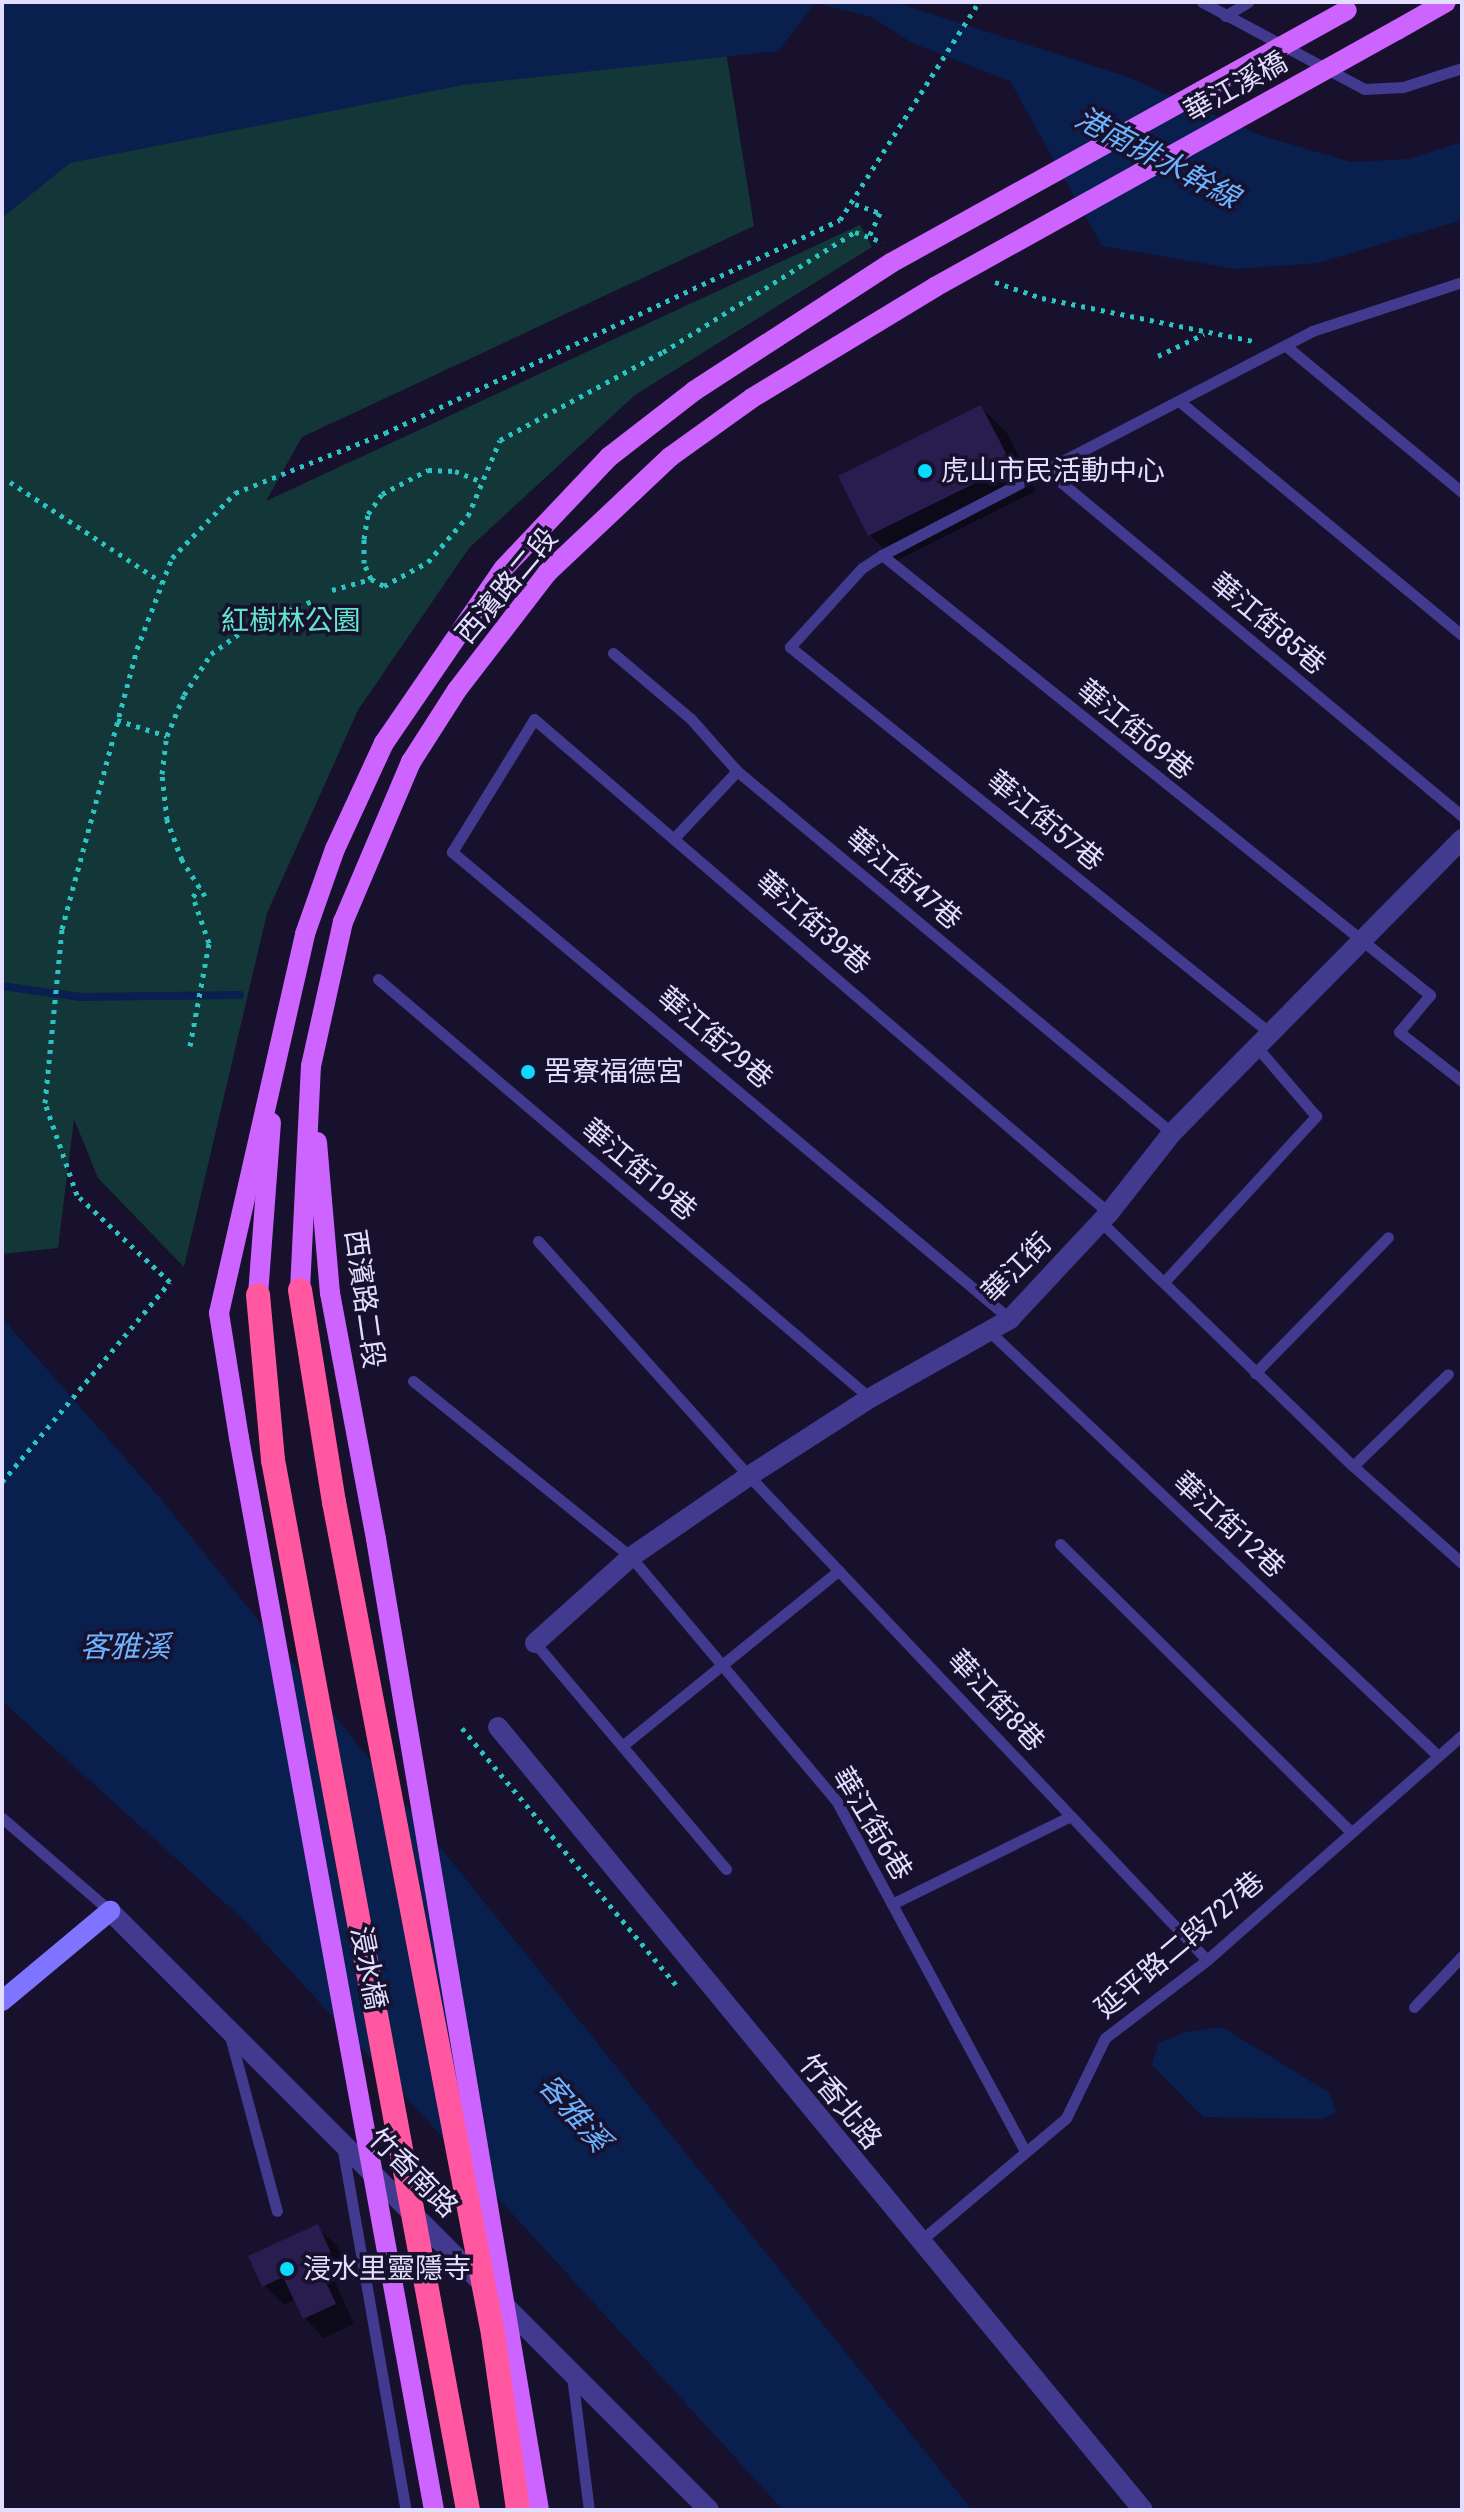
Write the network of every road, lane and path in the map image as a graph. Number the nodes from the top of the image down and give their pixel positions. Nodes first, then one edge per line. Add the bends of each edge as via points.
1 (979, 2) edge
2 (1202, 2) edge
3 (1248, 2) edge
4 (1446, 2) edge
5 (1354, 6) edge
6 (1225, 16) junction
7 (1462, 68) edge
8 (855, 204) junction
9 (869, 237) dead end
10 (891, 263) joint
11 (1462, 282) edge
12 (935, 287) joint
13 (1205, 333) dead end
14 (1286, 346) junction
15 (1158, 356) dead end
16 (1179, 401) junction
17 (1044, 468) junction
18 (10, 482) dead end
19 (482, 482) dead end
20 (1462, 492) edge
21 (882, 555) junction
22 (371, 579) dead end
23 (163, 583) junction
24 (315, 600) dead end
25 (1462, 635) edge
26 (613, 653) dead end
27 (117, 720) junction
28 (167, 736) junction
29 (737, 771) junction
30 (498, 779) joint
31 (1462, 816) edge
32 (676, 836) junction
33 (1462, 839) edge
34 (199, 888) junction
35 (205, 896) dead end
36 (1358, 942) junction
37 (378, 979) dead end
38 (1263, 1040) junction
39 (190, 1046) dead end
40 (276, 1051) junction
41 (311, 1066) junction
42 (1462, 1081) edge
43 (1172, 1133) junction
44 (1105, 1217) junction
45 (1388, 1237) dead end
46 (538, 1241) dead end
47 (1165, 1281) junction
48 (300, 1290) joint
49 (258, 1295) joint
50 (1010, 1319) junction
51 (990, 1332) junction
52 (1255, 1373) junction
53 (1448, 1374) dead end
54 (413, 1381) dead end
55 (870, 1398) junction
56 (239, 1438) joint
57 (1353, 1466) junction
58 (749, 1476) junction
59 (2, 1482) edge
60 (1060, 1544) dead end
61 (631, 1557) junction
62 (1462, 1563) edge
63 (839, 1570) junction
64 (535, 1643) joint
65 (722, 1665) junction
66 (498, 1727) dead end
67 (1462, 1735) edge
68 (622, 1746) junction
69 (1435, 1753) junction
70 (1071, 1816) junction
71 (2, 1818) edge
72 (1350, 1831) junction
73 (726, 1869) dead end
74 (892, 1904) junction
75 (110, 1911) junction
76 (1462, 1956) edge
77 (1207, 1960) junction
78 (2, 2001) edge
79 (1414, 2007) dead end
80 (228, 2027) junction
81 (341, 2140) junction
82 (1024, 2149) junction
83 (277, 2211) dead end
84 (919, 2243) junction
85 (572, 2371) junction
86 (406, 2510) edge
87 (434, 2510) edge
88 (468, 2510) edge
89 (518, 2510) edge
90 (539, 2510) edge
91 (589, 2510) edge
92 (709, 2510) edge
93 (1143, 2510) edge

1 - 8 path
2 - 6 lane
3 - 6 lane
4 - 12 main road, 華江溪橋, bridge
5 - 10 main road, 華江溪橋, bridge
6 - 7 lane via 1364,89 1403,87
8 - 9 path via 880,213
8 - 23 path via 840,220 385,433 235,493 172,558
10 - 40 main road, 西濱路二段 via 694,391 621,448 504,568 384,743 335,849 305,934
11 - 14 lane via 1312,331
12 - 41 main road, 西濱路二段 via 752,398 670,457 547,573 457,690 411,762 343,922
13 - 15 path
14 - 16 lane
14 - 20 lane
16 - 17 lane
16 - 25 lane
17 - 21 lane
17 - 31 lane, 華江街85巷
18 - 23 path
19 - 22 path via 455,471 428,470 382,494 368,514 364,539 364,563
21 - 36 lane, 華江街69巷
21 - 38 lane, 華江街57巷 via 862,568 790,647
23 - 27 path
24 - 28 path via 251,625 211,654 184,695
26 - 29 lane, 華江街47巷 via 691,719
27 - 28 path
27 - 59 path via 62,929 45,1103 77,1195 170,1282
28 - 34 path via 162,774 167,820
29 - 32 lane
29 - 43 lane, 華江街47巷
30 - 32 lane, 華江街39巷 via 534,719
30 - 50 lane, 華江街29巷 via 452,852
32 - 44 lane, 華江街39巷
33 - 36 street, 華江街
34 - 35 path
34 - 39 path via 193,897 209,943
36 - 38 street, 華江街
36 - 42 lane, 華江街69巷 via 1430,995 1399,1032
37 - 55 lane, 華江街19巷
38 - 43 street, 華江街
38 - 47 lane, 華江街57巷 via 1316,1116
40 - 49 main road, 西濱路二段
40 - 56 main road, 西濱路二段 via 219,1313
41 - 48 main road, 西濱路二段
41 - 90 main road, 西濱路二段, bridge via 330,1293
43 - 44 street, 華江街
44 - 47 lane, 華江街39巷
44 - 50 street, 華江街
45 - 52 lane
46 - 58 lane, 華江街8巷
47 - 52 lane, 華江街39巷
48 - 89 highway, 浸水橋, bridge via 334,1502 493,2334
49 - 88 highway, 浸水橋, bridge via 273,1460
50 - 51 street, 華江街
51 - 55 street, 華江街
51 - 69 lane, 華江街12巷
52 - 57 lane, 華江街39巷
53 - 57 lane
54 - 61 lane, 華江街6巷
55 - 58 street, 華江街
56 - 87 main road, 浸水橋, bridge
57 - 62 lane, 華江街39巷
58 - 61 street, 華江街
58 - 63 lane, 華江街8巷
60 - 72 lane
61 - 64 street, 華江街
61 - 65 lane, 華江街6巷
63 - 65 lane
63 - 70 lane, 華江街8巷
64 - 68 lane
65 - 68 lane
65 - 74 lane, 華江街6巷 via 837,1802
66 - 84 street, 竹香北路
67 - 69 lane, 延平路二段727巷
68 - 73 lane
69 - 72 lane, 延平路二段727巷
70 - 74 lane
70 - 77 lane, 華江街8巷
71 - 75 lane
72 - 77 lane, 延平路二段727巷
74 - 82 lane, 華江街6巷
75 - 78 street
75 - 80 street, 竹香南路
76 - 79 lane
77 - 82 lane, 延平路二段727巷 via 1105,2038 1066,2118
80 - 81 street, 竹香南路
80 - 83 lane
81 - 85 street, 竹香南路
81 - 86 lane
82 - 84 lane, 延平路二段727巷
84 - 93 street, 竹香北路
85 - 91 lane
85 - 92 street, 竹香南路

